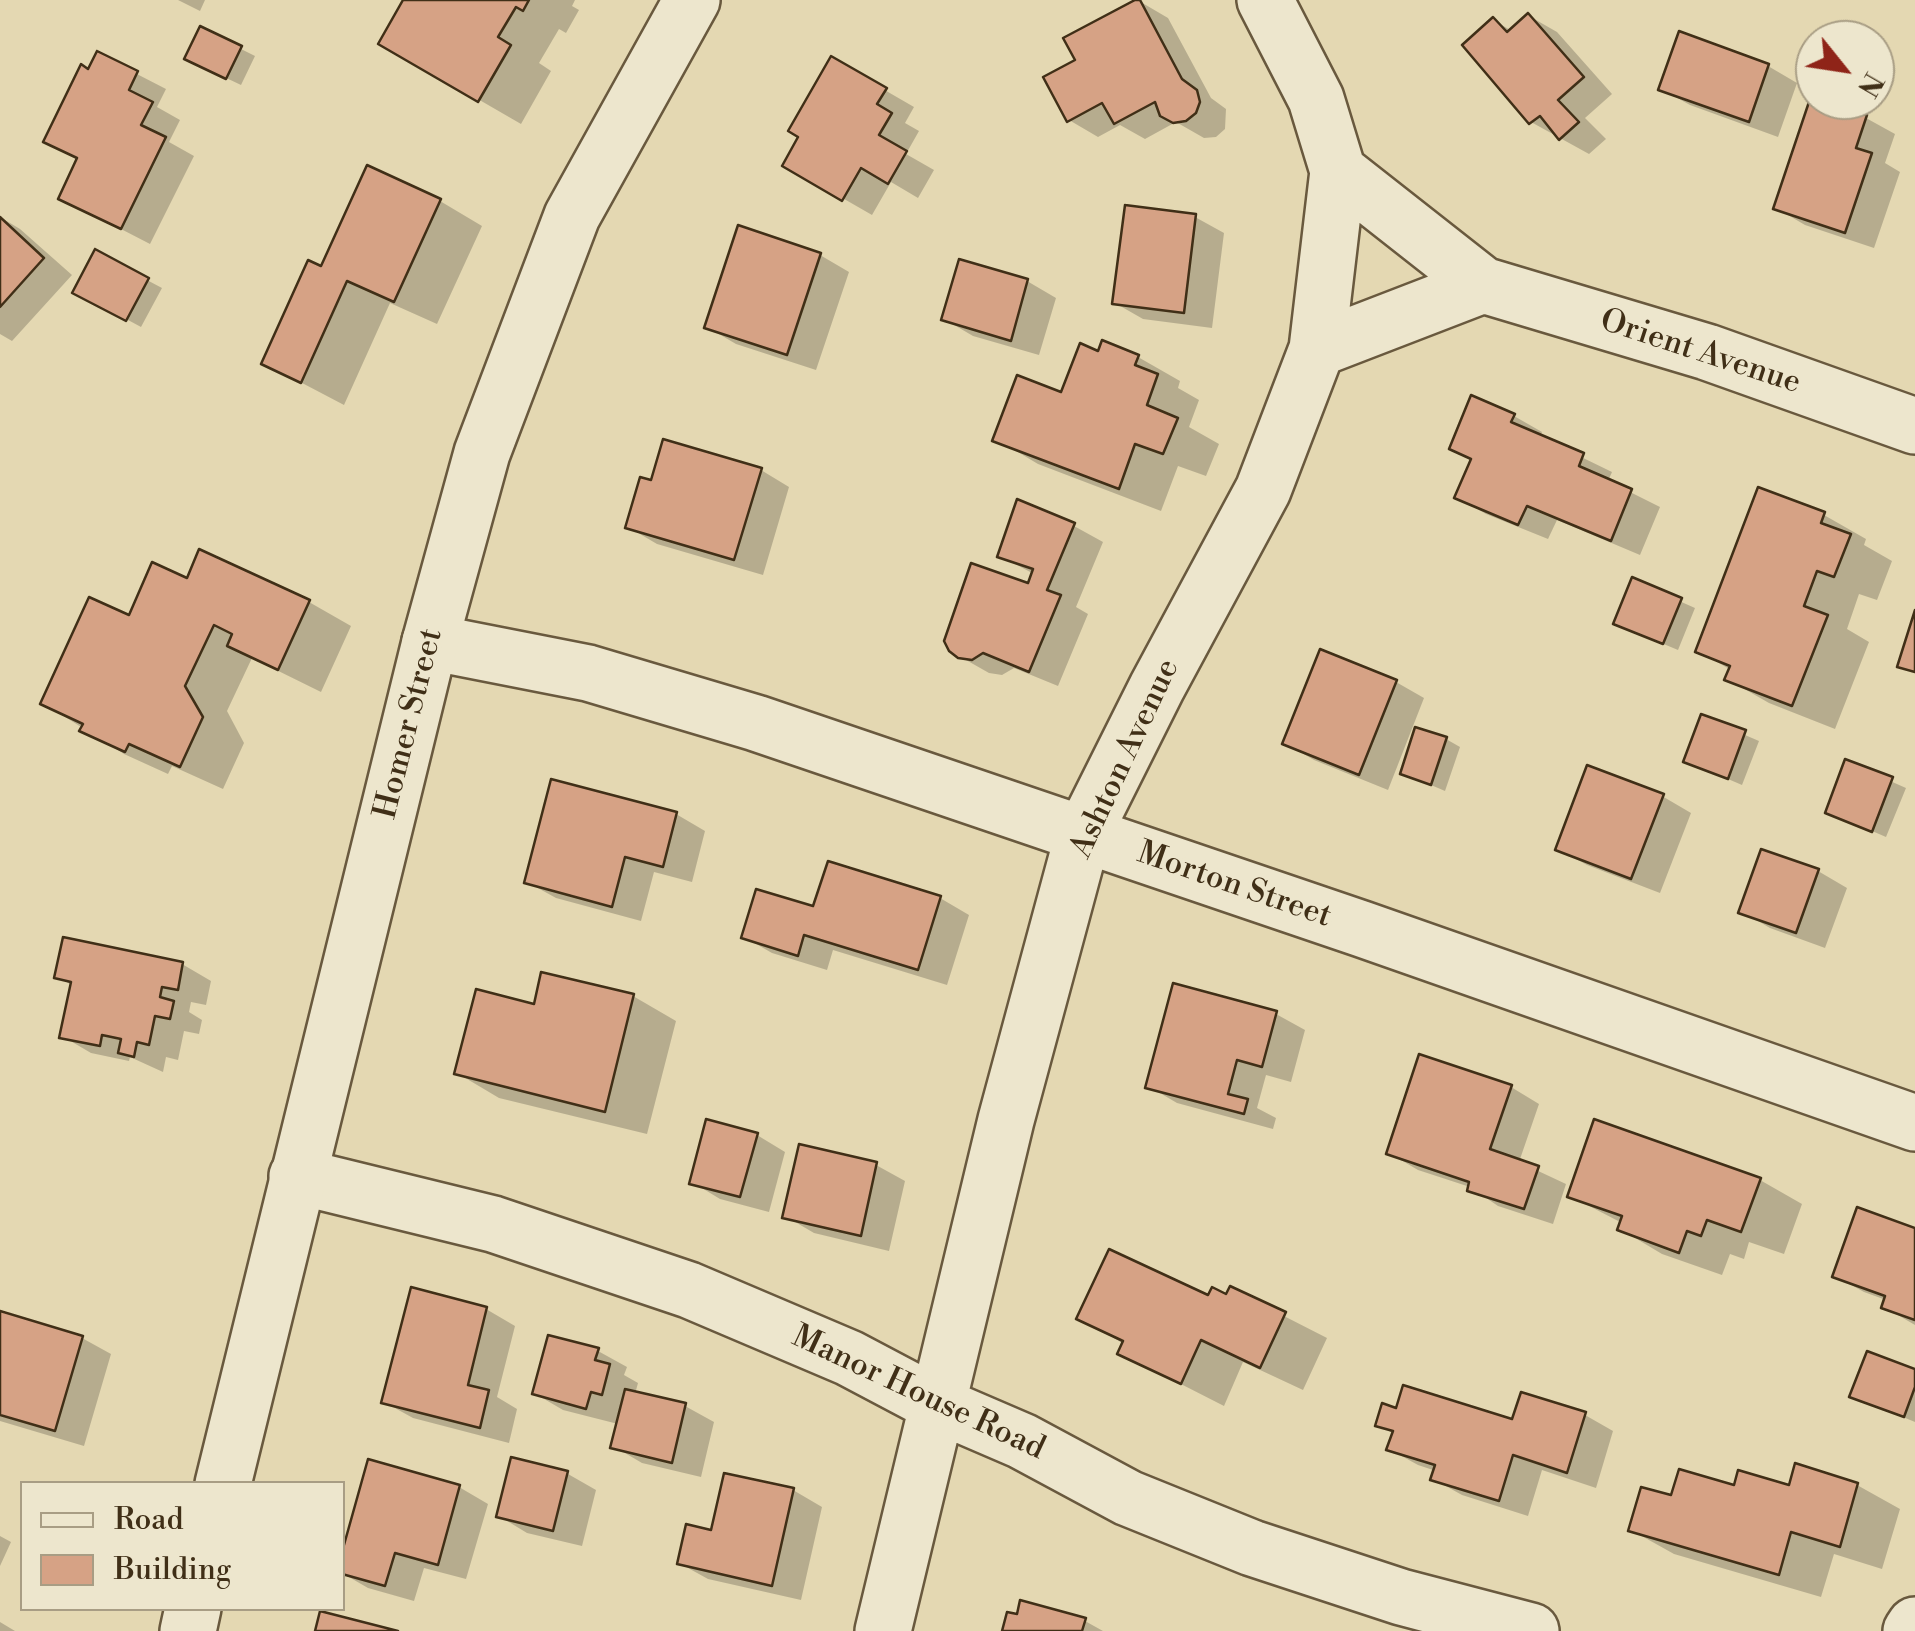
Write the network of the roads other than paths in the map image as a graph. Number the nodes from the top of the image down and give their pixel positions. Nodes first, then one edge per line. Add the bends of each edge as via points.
1 (692, 0) edge
2 (1276, 9) edge
3 (1338, 171) junction
4 (1483, 285) junction
5 (1317, 349) junction
6 (1915, 426) edge
7 (430, 642) junction
8 (1084, 835) junction
9 (1915, 1123) edge
10 (297, 1176) junction
11 (936, 1404) junction
12 (224, 1481) edge
13 (1915, 1624) edge
14 (883, 1631) edge
15 (1531, 1631) edge
16 (1911, 1631) edge

1 - 7 street, Homer Street via 572,216 482,453
2 - 3 street, Ashton Avenue via 1316,99
3 - 4 street, Orient Avenue
3 - 5 street, Ashton Avenue
4 - 5 street
4 - 6 street, Orient Avenue via 1707,352
5 - 8 street, Ashton Avenue via 1264,490
7 - 8 street, Morton Street via 588,673
7 - 10 street, Homer Street
8 - 9 street, Morton Street
8 - 11 street, Ashton Avenue
10 - 11 street, Manor House Road via 493,1224 689,1290 849,1358
10 - 12 street, Homer Street
11 - 14 street, Ashton Avenue
11 - 15 street, Manor House Road via 1128,1498 1252,1548
13 - 16 street

